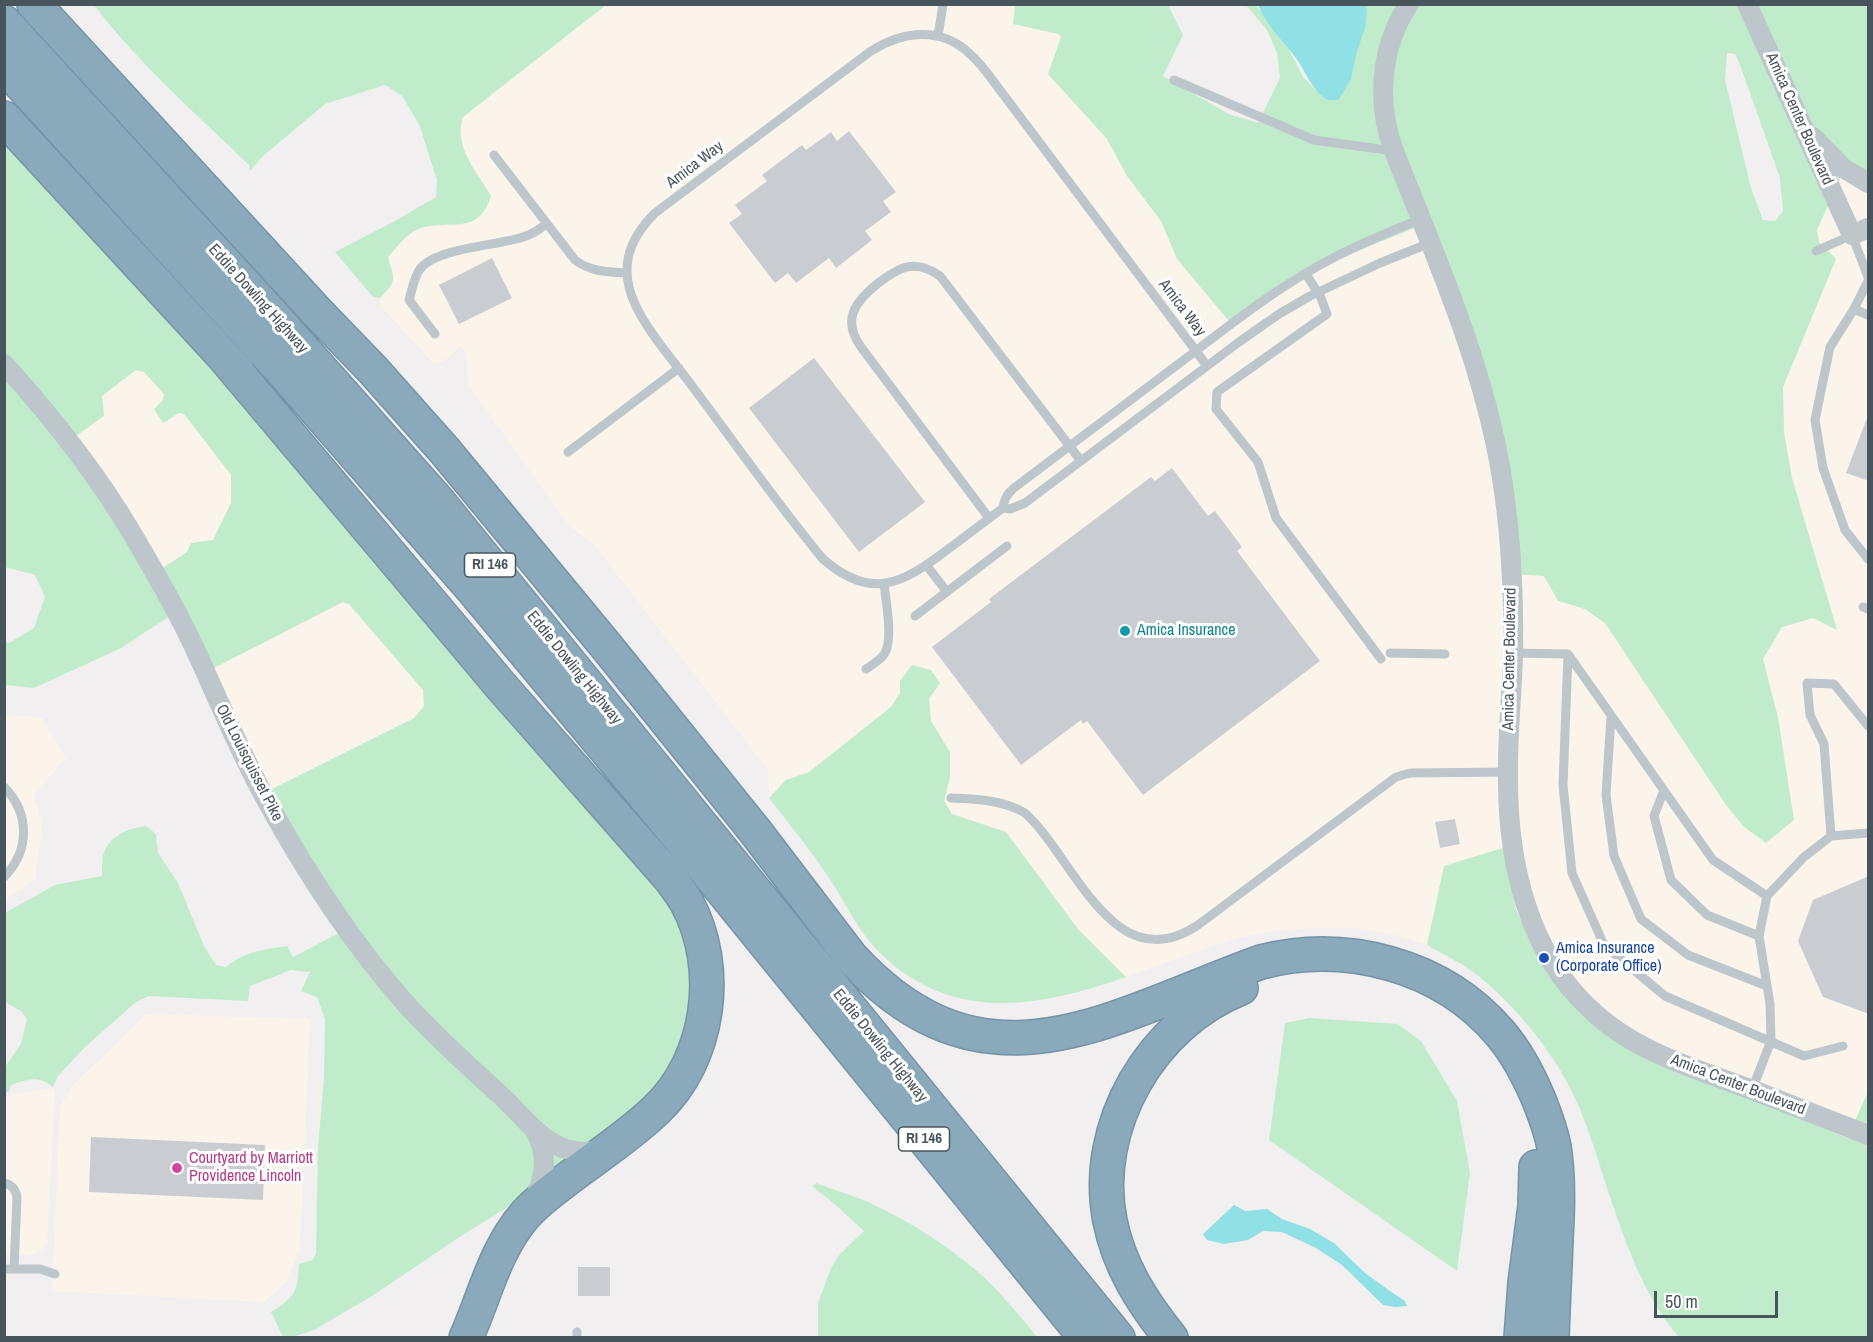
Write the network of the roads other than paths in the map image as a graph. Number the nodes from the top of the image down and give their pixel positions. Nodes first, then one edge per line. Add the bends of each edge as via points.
1 (34, 4) edge
2 (943, 4) edge
3 (1409, 4) edge
4 (1747, 4) edge
5 (4, 22) edge
6 (938, 36) junction
7 (4, 66) edge
8 (1174, 80) dead end
9 (4, 118) edge
10 (1800, 121) junction
11 (1394, 151) junction
12 (494, 155) dead end
13 (1869, 183) edge
14 (1421, 219) junction
15 (546, 224) junction
16 (1860, 231) edge
17 (1430, 243) junction
18 (1816, 251) dead end
19 (1866, 261) edge
20 (627, 273) junction
21 (1306, 274) junction
22 (1869, 279) edge
23 (1318, 292) junction
24 (1854, 309) junction
25 (317, 312) junction
26 (1869, 315) edge
27 (435, 334) dead end
28 (1196, 351) junction
29 (224, 357) junction
30 (4, 364) edge
31 (1207, 366) junction
32 (679, 368) junction
33 (1069, 446) junction
34 (568, 452) dead end
35 (1081, 461) junction
36 (1003, 508) junction
37 (989, 518) junction
38 (1007, 546) dead end
39 (1869, 559) edge
40 (927, 566) junction
41 (884, 584) junction
42 (947, 592) junction
43 (915, 616) dead end
44 (1389, 652) dead end
45 (1513, 652) junction
46 (1445, 654) dead end
47 (1568, 654) junction
48 (1381, 659) dead end
49 (866, 669) dead end
50 (1611, 716) junction
51 (1869, 726) edge
52 (1508, 772) junction
53 (4, 787) edge
54 (1664, 790) junction
55 (951, 798) dead end
56 (1869, 833) edge
57 (1830, 836) junction
58 (4, 877) edge
59 (1767, 897) junction
60 (1759, 936) junction
61 (762, 939) junction
62 (1767, 987) junction
63 (1771, 1041) junction
64 (1843, 1046) dead end
65 (1752, 1090) junction
66 (948, 1130) junction
67 (535, 1131) junction
68 (1869, 1135) edge
69 (608, 1149) junction
70 (4, 1183) edge
71 (526, 1214) junction
72 (4, 1234) edge
73 (15, 1234) junction
74 (9, 1269) edge
75 (55, 1274) dead end
76 (488, 1280) junction
77 (1552, 1334) edge
78 (466, 1338) edge
79 (486, 1338) edge
80 (1086, 1338) edge
81 (1118, 1338) edge
82 (1171, 1338) edge
83 (1521, 1338) edge

1 - 25 highway
2 - 6 lane
3 - 11 street, Amica Center Boulevard via 1392,41 1383,90 1385,123
4 - 10 street, Amica Center Boulevard
5 - 66 highway, Eddie Dowling Highway / RI 146 via 430,492
6 - 20 lane, Amica Way via 906,35 871,51 655,213 632,242
6 - 28 lane, Amica Way via 961,46 977,60
7 - 61 highway, Eddie Dowling Highway / RI 146 via 321,414 508,631
8 - 11 lane via 1314,140
9 - 29 highway
10 - 13 street via 1835,160
10 - 16 street, Amica Center Boulevard
11 - 14 street, Amica Center Boulevard
12 - 15 lane
14 - 17 street, Amica Center Boulevard
14 - 21 lane, Amica Way
15 - 20 lane via 581,265 596,271
15 - 27 lane via 525,237 449,254 422,267 409,300
16 - 18 lane
16 - 19 lane
17 - 23 lane, Amica Way
17 - 45 street, Amica Center Boulevard via 1471,353 1496,449 1511,563
19 - 22 lane
20 - 32 lane, Amica Way via 635,305
21 - 23 lane
21 - 28 lane, Amica Way
22 - 24 lane
23 - 31 lane, Amica Way via 1279,314
23 - 48 lane via 1327,314 1218,392 1216,409 1258,462 1276,518
24 - 26 lane
24 - 39 lane via 1830,347 1815,420 1823,468 1845,530
25 - 66 highway via 465,493 886,1032
25 - 77 highway via 402,402 563,592 851,957 910,1008 978,1035 1047,1036 1097,1024 1261,962 1321,953 1359,956 1395,965 1437,984 1473,1007 1520,1060 1554,1145 1558,1184
28 - 31 lane, Amica Way
28 - 33 lane, Amica Way
29 - 61 highway via 675,855
29 - 69 highway via 529,719 669,877 687,903 706,965 700,1033 687,1068 668,1097
30 - 67 street, Old Louisquisset Pike via 66,438 131,531 188,636 267,802 326,900 407,1005
31 - 35 lane, Amica Way
32 - 34 lane
32 - 41 lane, Amica Way via 823,559 854,580
33 - 35 lane
33 - 36 lane, Amica Way via 1014,488
33 - 37 lane via 940,276 925,268 907,267 891,274 862,297 853,311 856,341
35 - 36 lane, Amica Way via 1025,503
36 - 37 lane, Amica Way
37 - 40 lane, Amica Way
38 - 42 lane
40 - 41 lane, Amica Way via 904,579
40 - 42 lane
41 - 49 lane via 887,648
42 - 43 lane
44 - 46 lane
45 - 47 lane
45 - 52 street, Amica Center Boulevard
47 - 50 lane
47 - 63 lane via 1563,785 1572,873 1604,945 1665,996
50 - 54 lane
50 - 62 lane via 1606,795 1614,856 1641,919 1688,956
51 - 57 lane via 1834,684 1807,683 1810,715 1824,744
52 - 55 lane via 1410,773 1396,777 1198,925 1164,939 1132,935 1111,921 1025,813 998,803
52 - 65 street, Amica Center Boulevard via 1511,832 1522,891 1544,949 1564,981 1589,1008 1630,1040
53 - 58 lane via 16,802 24,826 19,855
54 - 59 lane via 1713,860
54 - 60 lane via 1654,816 1671,880 1707,915
56 - 57 lane
57 - 59 lane
59 - 60 lane
60 - 62 lane
61 - 80 highway, Eddie Dowling Highway / RI 146
62 - 63 lane
63 - 64 lane via 1804,1056
63 - 65 lane
65 - 68 street, Amica Center Boulevard
66 - 81 highway, Eddie Dowling Highway / RI 146
67 - 69 street via 562,1149
67 - 71 street via 544,1154 544,1174
69 - 71 highway
70 - 73 lane via 16,1193
71 - 76 highway via 502,1249
72 - 73 lane
73 - 74 lane
74 - 75 lane via 40,1269
76 - 78 highway
76 - 79 highway
82 - 83 highway via 1135,1289 1110,1222 1106,1186 1109,1160 1126,1099 1159,1047 1210,1003 1267,979 1320,971 1372,977 1420,994 1473,1032 1504,1070 1525,1116 1536,1168

